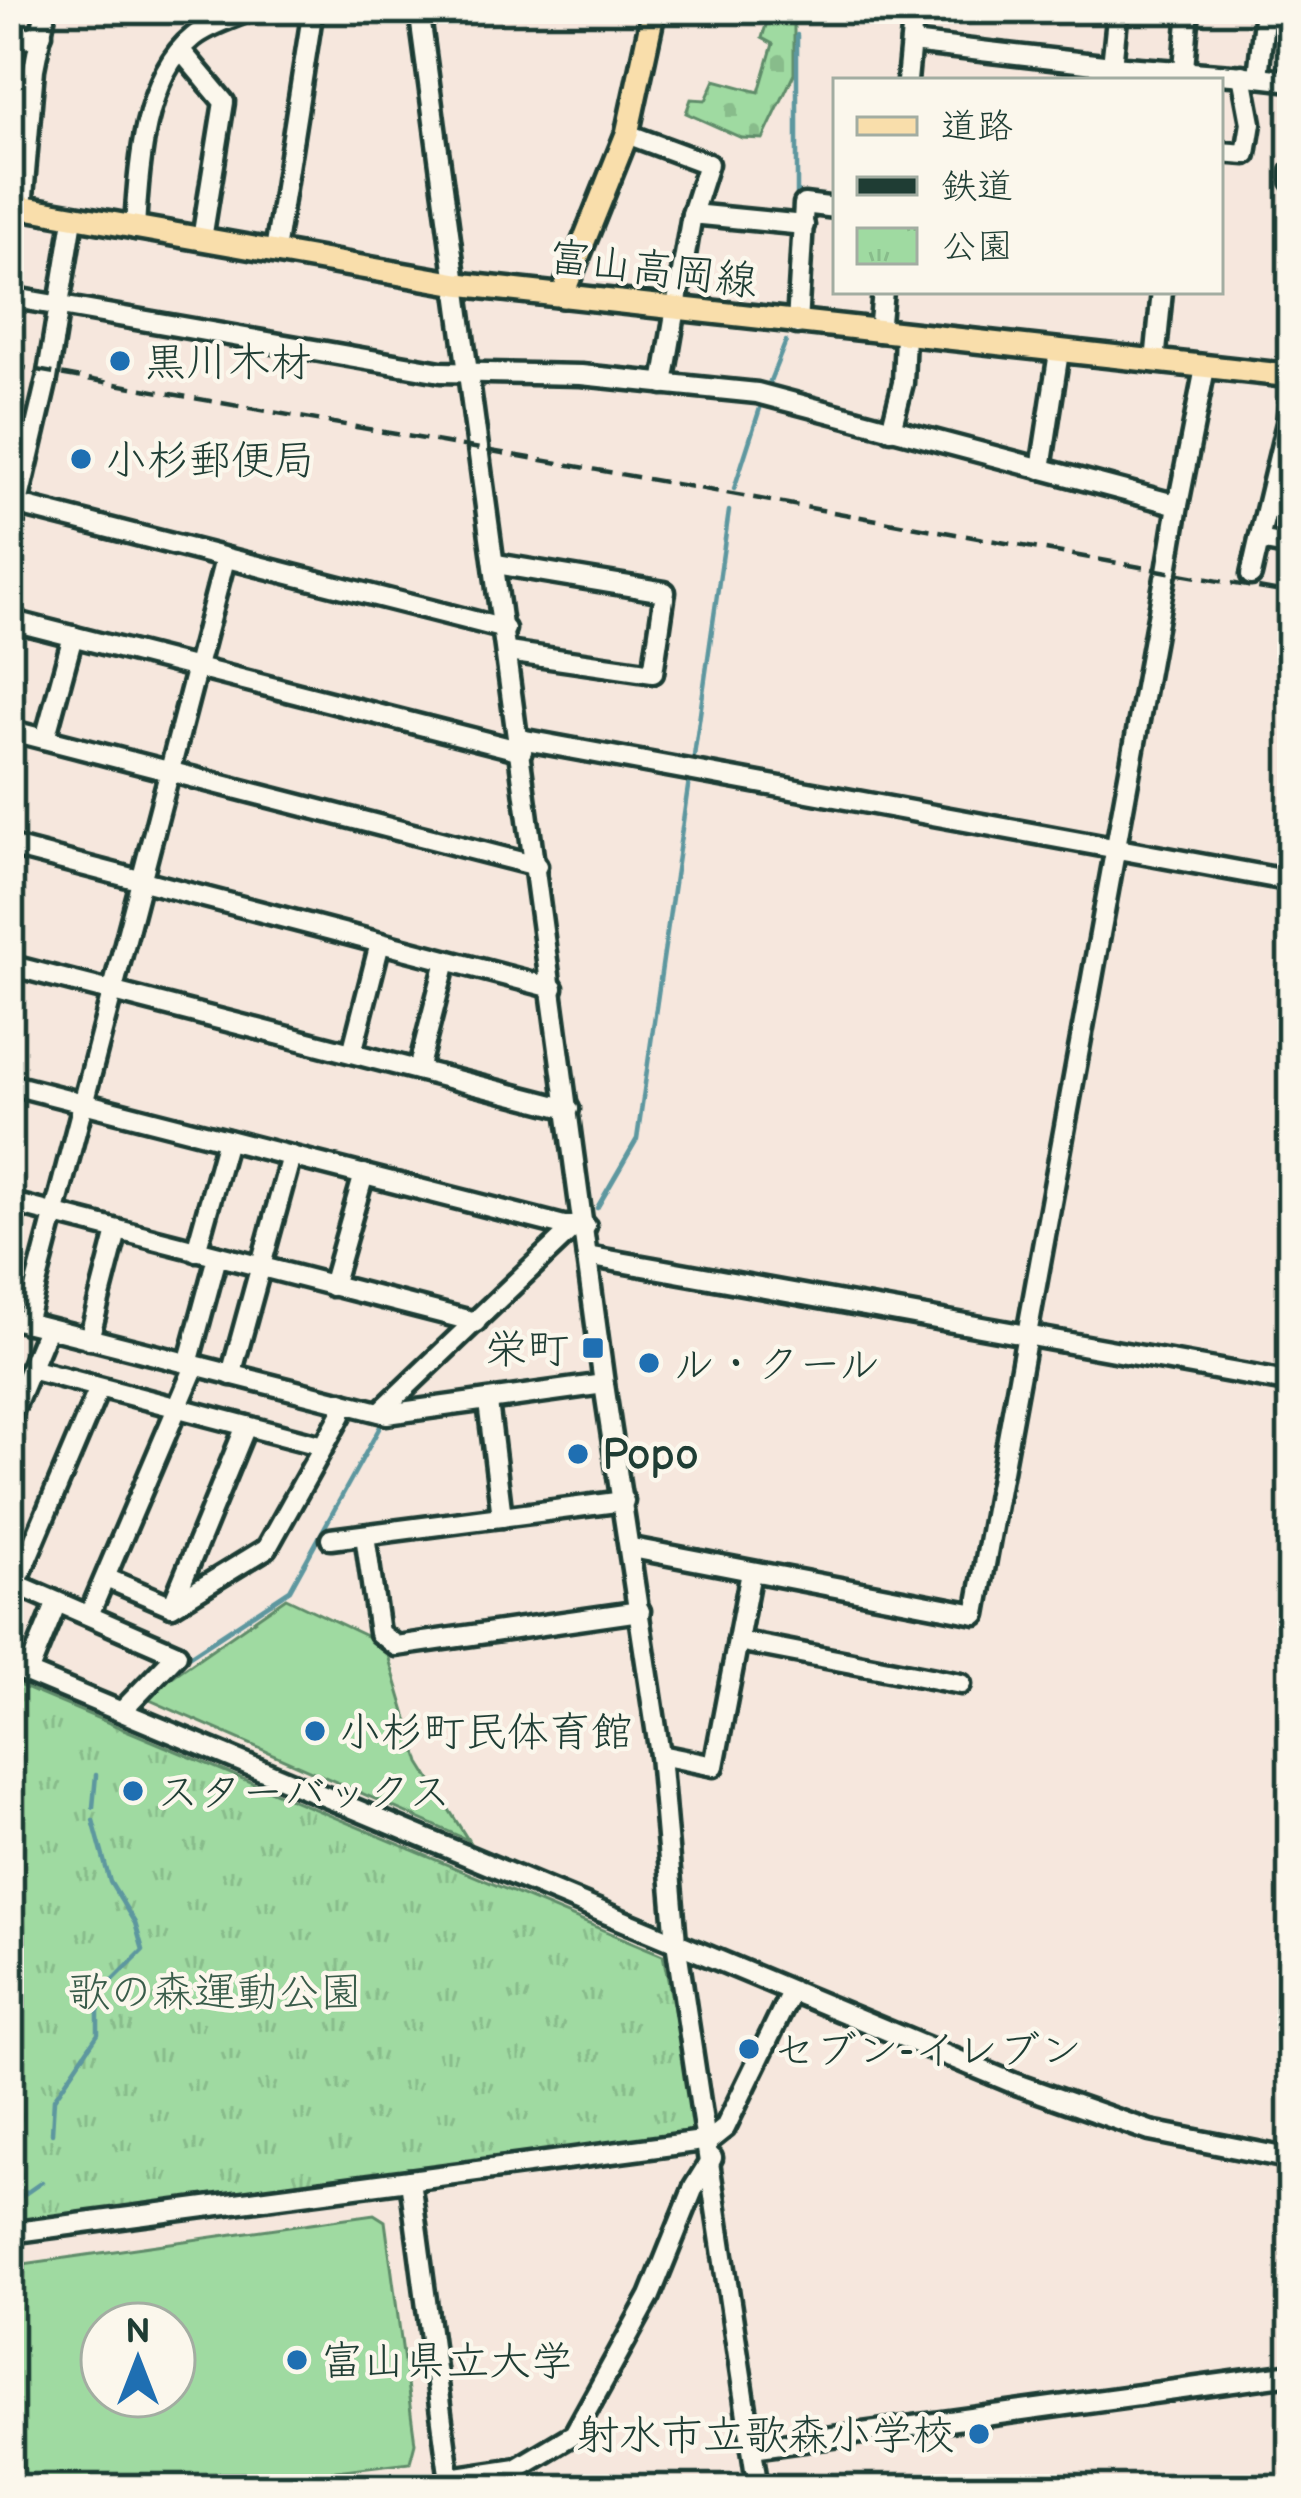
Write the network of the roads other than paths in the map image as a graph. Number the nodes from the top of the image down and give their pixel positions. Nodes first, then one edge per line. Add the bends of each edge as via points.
1 (46, 9) edge
2 (253, 9) edge
3 (313, 9) edge
4 (419, 9) edge
5 (654, 9) edge
6 (1118, 9) edge
7 (1189, 9) edge
8 (1265, 9) edge
9 (908, 10) edge
10 (43, 34) junction
11 (9, 43) edge
12 (911, 43) junction
13 (183, 53) junction
14 (1112, 66) junction
15 (1183, 76) edge
16 (1250, 76) junction
17 (907, 78) edge
18 (1292, 81) edge
19 (627, 134) junction
20 (1223, 152) edge
21 (16, 207) edge
22 (833, 208) edge
23 (692, 214) junction
24 (73, 218) junction
25 (804, 225) junction
26 (135, 229) junction
27 (202, 239) junction
28 (275, 251) junction
29 (458, 284) junction
30 (883, 294) edge
31 (1162, 294) edge
32 (562, 296) junction
33 (9, 297) edge
34 (59, 305) junction
35 (675, 309) junction
36 (797, 324) junction
37 (879, 332) junction
38 (905, 335) junction
39 (1059, 352) junction
40 (1155, 362) junction
41 (1205, 368) junction
42 (471, 370) junction
43 (1292, 377) edge
44 (663, 384) junction
45 (891, 430) junction
46 (9, 441) edge
47 (32, 447) junction
48 (1041, 470) junction
49 (1178, 505) junction
50 (19, 506) junction
51 (10, 535) edge
52 (1259, 540) junction
53 (1292, 546) edge
54 (225, 559) junction
55 (496, 564) junction
56 (1251, 575) dead end
57 (9, 620) edge
58 (505, 629) junction
59 (73, 636) junction
60 (508, 652) junction
61 (196, 668) junction
62 (9, 730) edge
63 (46, 739) junction
64 (521, 745) junction
65 (169, 771) junction
66 (9, 846) edge
67 (1114, 848) junction
68 (537, 866) junction
69 (1292, 881) edge
70 (140, 882) junction
71 (380, 944) junction
72 (446, 961) junction
73 (9, 965) edge
74 (553, 988) junction
75 (111, 992) junction
76 (352, 1053) junction
77 (418, 1070) junction
78 (9, 1084) edge
79 (83, 1102) junction
80 (568, 1109) junction
81 (227, 1140) junction
82 (291, 1156) junction
83 (364, 1174) junction
84 (9, 1202) edge
85 (54, 1214) junction
86 (580, 1226) junction
87 (117, 1232) junction
88 (196, 1251) junction
89 (587, 1256) junction
90 (217, 1257) junction
91 (259, 1268) junction
92 (332, 1286) junction
93 (18, 1321) edge
94 (476, 1322) junction
95 (47, 1329) junction
96 (1026, 1337) junction
97 (89, 1339) junction
98 (192, 1365) junction
99 (30, 1369) junction
100 (231, 1375) junction
101 (1292, 1383) edge
102 (604, 1384) junction
103 (99, 1388) junction
104 (342, 1402) junction
105 (488, 1402) junction
106 (178, 1409) junction
107 (380, 1412) junction
108 (9, 1420) edge
109 (246, 1426) junction
110 (323, 1447) junction
111 (624, 1502) junction
112 (502, 1517) junction
113 (365, 1535) junction
114 (332, 1539) dead end
115 (632, 1548) junction
116 (751, 1572) junction
117 (106, 1578) junction
118 (13, 1583) edge
119 (57, 1602) junction
120 (172, 1606) junction
121 (640, 1611) junction
122 (89, 1615) junction
123 (738, 1641) junction
124 (18, 1669) edge
125 (961, 1684) dead end
126 (123, 1710) junction
127 (660, 1755) junction
128 (676, 1942) junction
129 (791, 1992) junction
130 (711, 2149) junction
131 (1292, 2159) edge
132 (410, 2180) junction
133 (9, 2233) edge
134 (1292, 2374) edge
135 (752, 2448) junction
136 (451, 2484) edge
137 (758, 2489) edge

1 - 10 street
2 - 13 street via 190,38
3 - 28 street
4 - 29 street
5 - 19 main road
6 - 14 street
7 - 15 street
8 - 16 street
9 - 12 street
10 - 11 street
10 - 21 street
12 - 14 street
12 - 17 street
13 - 26 street via 164,69 153,102
13 - 27 street via 224,102
14 - 15 street
15 - 16 street
16 - 18 street
16 - 20 street via 1246,154
19 - 23 street via 708,164
19 - 32 main road
21 - 24 main road, 富山高岡線
22 - 25 street via 804,204
23 - 25 street
23 - 35 street
24 - 26 main road, 富山高岡線
24 - 34 street
25 - 36 street
26 - 27 main road, 富山高岡線
27 - 28 main road, 富山高岡線
28 - 29 main road, 富山高岡線
29 - 32 main road, 富山高岡線
29 - 42 street
30 - 37 street
31 - 40 street
32 - 35 main road, 富山高岡線
33 - 34 street
34 - 42 street via 441,372
34 - 47 street
35 - 36 main road, 富山高岡線
35 - 44 street
36 - 37 main road, 富山高岡線
37 - 38 main road, 富山高岡線
38 - 39 main road, 富山高岡線
38 - 45 street
39 - 40 main road, 富山高岡線
39 - 48 street
40 - 41 main road, 富山高岡線
41 - 43 main road, 富山高岡線
41 - 49 street
42 - 44 street
42 - 55 street
43 - 52 street
44 - 45 street via 763,395
45 - 48 street
46 - 47 street
47 - 50 street
48 - 49 street
49 - 67 street
50 - 51 street
50 - 54 street
52 - 53 street
52 - 56 street
54 - 58 street
54 - 61 street
55 - 58 street
55 - 60 street via 665,592 652,673
57 - 59 street
58 - 60 street
59 - 61 street
59 - 63 street
60 - 64 street
61 - 64 street
61 - 65 street
62 - 63 street
63 - 65 street
64 - 67 street
64 - 68 street
65 - 68 street
65 - 70 street
66 - 70 street
67 - 69 street
67 - 96 street
68 - 74 street
70 - 71 street
70 - 75 street
71 - 72 street
71 - 76 street
72 - 74 street
72 - 77 street
73 - 75 street
74 - 80 street
75 - 76 street
75 - 79 street
76 - 77 street
77 - 80 street
78 - 79 street
79 - 81 street
79 - 85 street
80 - 86 street
81 - 82 street
81 - 88 street
82 - 83 street
82 - 91 street
83 - 86 street
83 - 92 street
84 - 85 street
85 - 87 street
85 - 93 street
86 - 89 street
86 - 94 street
87 - 88 street
87 - 97 street
88 - 90 street
89 - 96 street
89 - 102 street
90 - 91 street
90 - 98 street
91 - 92 street
91 - 100 street
92 - 94 street
93 - 95 street
94 - 107 street
95 - 97 street
95 - 99 street
96 - 101 street
96 - 116 street via 976,1614
97 - 98 street
98 - 100 street
98 - 106 street
99 - 103 street
99 - 108 street
100 - 104 street
102 - 105 street
102 - 111 street
103 - 106 street
103 - 118 street
104 - 107 street
104 - 110 street
105 - 107 street
105 - 112 street
106 - 109 street
106 - 117 street
109 - 110 street
109 - 120 street
110 - 120 street via 267,1548
111 - 112 street
111 - 115 street
112 - 113 street
113 - 114 street
113 - 121 street via 379,1633 396,1646
115 - 116 street
115 - 121 street
116 - 123 street
117 - 120 street
117 - 122 street
118 - 119 street
119 - 122 street
119 - 124 street
121 - 127 street
122 - 126 street via 177,1654
123 - 125 street
123 - 127 street via 714,1766
124 - 126 street
126 - 128 street
127 - 128 street
128 - 129 street
128 - 130 street
129 - 130 street
129 - 131 street via 1150,2131
130 - 132 street
130 - 135 street
130 - 136 street via 650,2296 574,2434 517,2468
132 - 133 street
132 - 136 street
134 - 135 street
135 - 137 street

